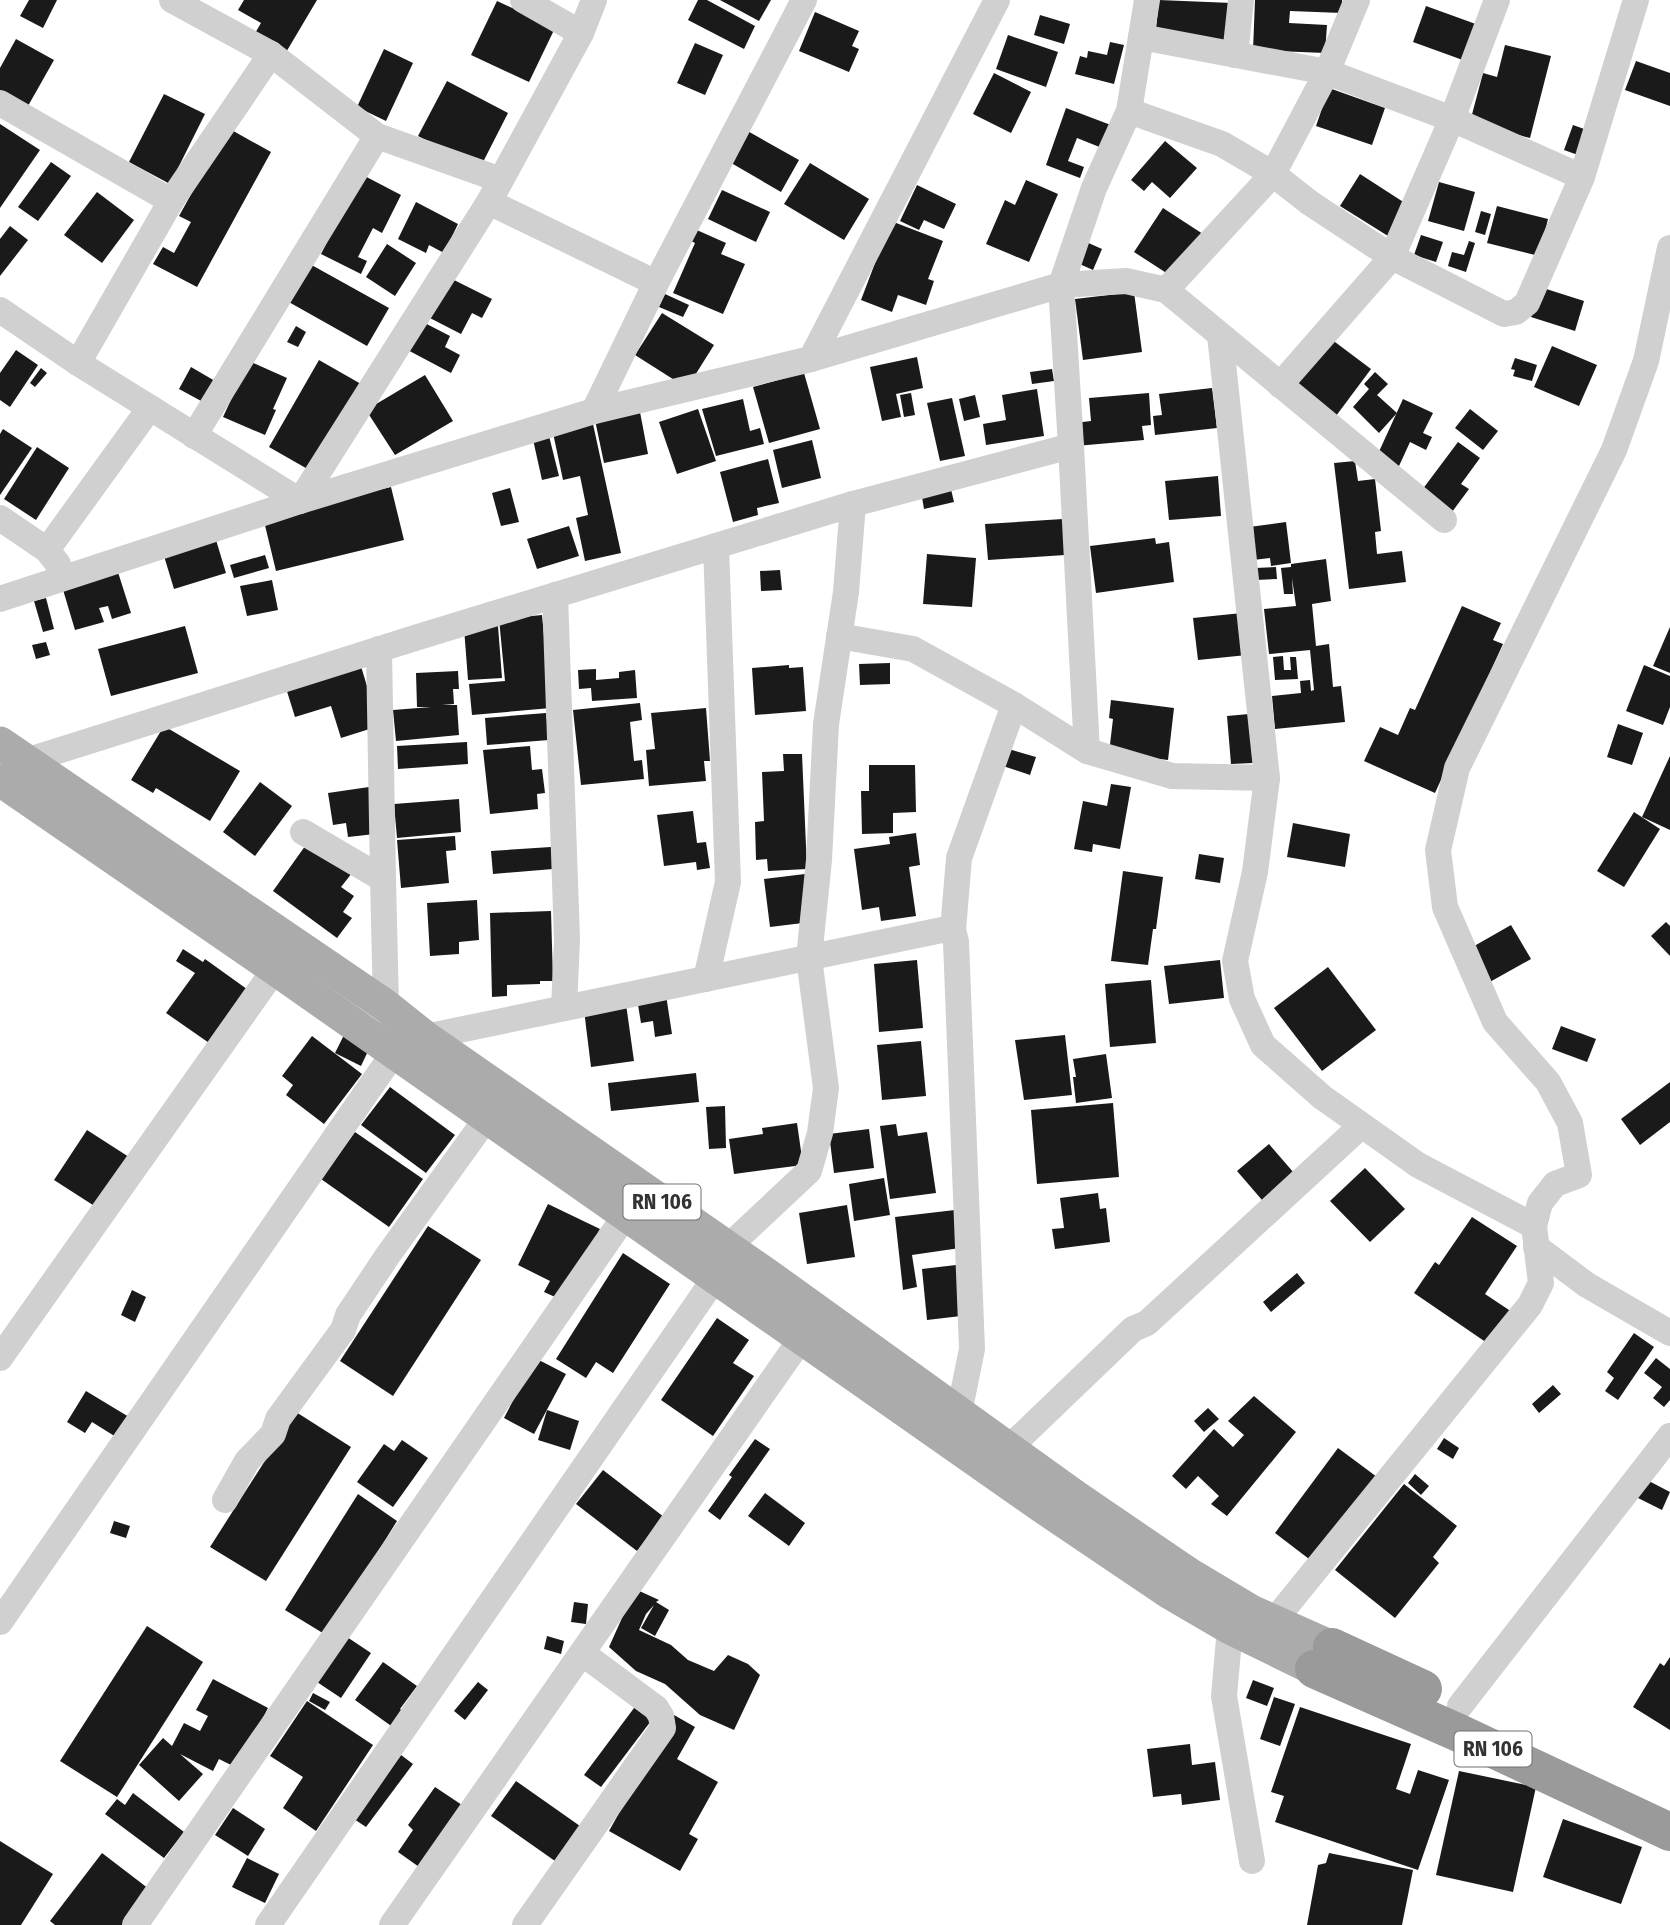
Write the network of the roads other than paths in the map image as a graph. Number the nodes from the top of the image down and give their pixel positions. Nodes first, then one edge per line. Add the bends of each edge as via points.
1 (172, 0) edge
2 (523, 0) edge
3 (594, 0) edge
4 (804, 0) edge
5 (997, 0) edge
6 (1147, 0) edge
7 (1241, 0) edge
8 (1357, 0) edge
9 (1497, 0) edge
10 (1636, 0) edge
11 (581, 33) junction
12 (1141, 37) junction
13 (271, 54) junction
14 (1235, 55) junction
15 (1327, 72) junction
16 (0, 103) edge
17 (1129, 111) junction
18 (1452, 119) junction
19 (377, 136) junction
20 (1273, 174) junction
21 (1582, 177) junction
22 (495, 191) junction
23 (171, 201) junction
24 (1670, 248) edge
25 (1392, 257) junction
26 (656, 282) junction
27 (1060, 285) junction
28 (1166, 290) junction
29 (0, 310) edge
30 (1220, 335) junction
31 (811, 359) junction
32 (78, 363) junction
33 (1280, 384) junction
34 (152, 409) junction
35 (594, 411) junction
36 (194, 436) junction
37 (1071, 446) junction
38 (300, 501) junction
39 (853, 504) junction
40 (0, 518) edge
41 (1444, 520) dead end
42 (716, 546) junction
43 (47, 550) junction
44 (68, 577) junction
45 (555, 595) junction
46 (0, 599) edge
47 (839, 636) junction
48 (379, 649) junction
49 (1014, 705) junction
50 (1087, 751) junction
51 (9, 761) edge
52 (1267, 778) junction
53 (303, 832) dead end
54 (383, 879) junction
55 (953, 930) junction
56 (809, 958) junction
57 (275, 969) junction
58 (706, 979) junction
59 (386, 1006) junction
60 (564, 1008) junction
61 (425, 1037) junction
62 (393, 1054) junction
63 (486, 1119) junction
64 (1361, 1126) junction
65 (625, 1216) junction
66 (1535, 1236) junction
67 (728, 1247) junction
68 (715, 1278) junction
69 (1670, 1333) edge
70 (801, 1339) junction
71 (0, 1359) edge
72 (959, 1413) junction
73 (1670, 1436) edge
74 (1009, 1448) junction
75 (225, 1500) dead end
76 (1274, 1621) junction
77 (0, 1622) edge
78 (1230, 1628) junction
79 (582, 1653) junction
80 (1323, 1658) junction
81 (1460, 1706) junction
82 (1670, 1803) edge
83 (1670, 1832) edge
84 (1252, 1861) dead end
85 (135, 1925) edge
86 (268, 1925) edge
87 (392, 1925) edge
88 (525, 1925) edge

1 - 13 street
2 - 11 street
3 - 11 street
4 - 26 street
5 - 31 street
6 - 12 street
7 - 14 street
8 - 15 street
9 - 18 street
10 - 21 street
11 - 22 street
12 - 14 street
12 - 17 street
13 - 19 street
13 - 23 street
14 - 15 street
15 - 18 street
15 - 20 street
16 - 23 street
17 - 20 street via 1222,145
17 - 27 street via 1094,188
18 - 21 street
18 - 25 street
19 - 22 street
19 - 36 street
20 - 25 street
20 - 28 street
21 - 25 street via 1527,303 1516,312 1504,314
22 - 26 street
22 - 38 street
23 - 32 street
24 - 66 street via 1646,361 1614,450 1457,768 1438,850 1445,907 1494,1022 1548,1082 1570,1123 1579,1175 1555,1184 1540,1203
25 - 33 street
26 - 35 street
27 - 28 street via 1126,281
27 - 31 street
27 - 37 street
28 - 30 street
29 - 32 street
30 - 33 street
30 - 52 street
31 - 35 street
32 - 34 street
33 - 41 street
34 - 36 street
34 - 43 street
35 - 38 street
36 - 38 street
37 - 39 street
37 - 50 street
38 - 44 street
39 - 42 street
39 - 47 street
40 - 43 street
42 - 45 street
42 - 58 street via 728,883
43 - 44 street
44 - 46 street
45 - 48 street
45 - 60 street via 567,939
47 - 49 street via 913,649
47 - 56 street via 826,724
48 - 51 street
48 - 54 street
49 - 50 street
49 - 55 street via 959,858
50 - 52 street via 1172,776
51 - 57 main road, RN 106
51 - 59 main road, RN 106
52 - 64 street via 1255,872 1235,961 1242,999 1264,1045
53 - 54 street
54 - 59 street
55 - 56 street
55 - 72 street via 972,1349
56 - 58 street
56 - 67 street via 826,1088 820,1133 809,1171
57 - 62 main road, RN 106
57 - 71 street
58 - 60 street
59 - 61 main road, RN 106
60 - 61 street
61 - 62 street
61 - 67 main road, RN 106
62 - 63 main road, RN 106
62 - 77 street
63 - 65 main road, RN 106
63 - 75 street via 348,1315 343,1330 278,1419 273,1434 247,1461
64 - 66 street
64 - 74 street via 1147,1323 1133,1329
65 - 68 main road, RN 106
65 - 85 street
66 - 69 street via 1587,1285
66 - 76 street via 1541,1283 1530,1305
67 - 72 main road, RN 106
68 - 70 main road, RN 106
68 - 86 street
70 - 78 main road, RN 106 via 1090,1539
70 - 79 street
72 - 74 main road, RN 106
73 - 81 street
74 - 76 main road, RN 106 via 1189,1574
76 - 80 main road, RN 106
78 - 80 main road, RN 106
78 - 84 street via 1224,1696
79 - 87 street
79 - 88 street via 656,1708 663,1728
80 - 81 highway, RN 106
80 - 83 highway, RN 106 via 1459,1733
81 - 82 highway, RN 106

